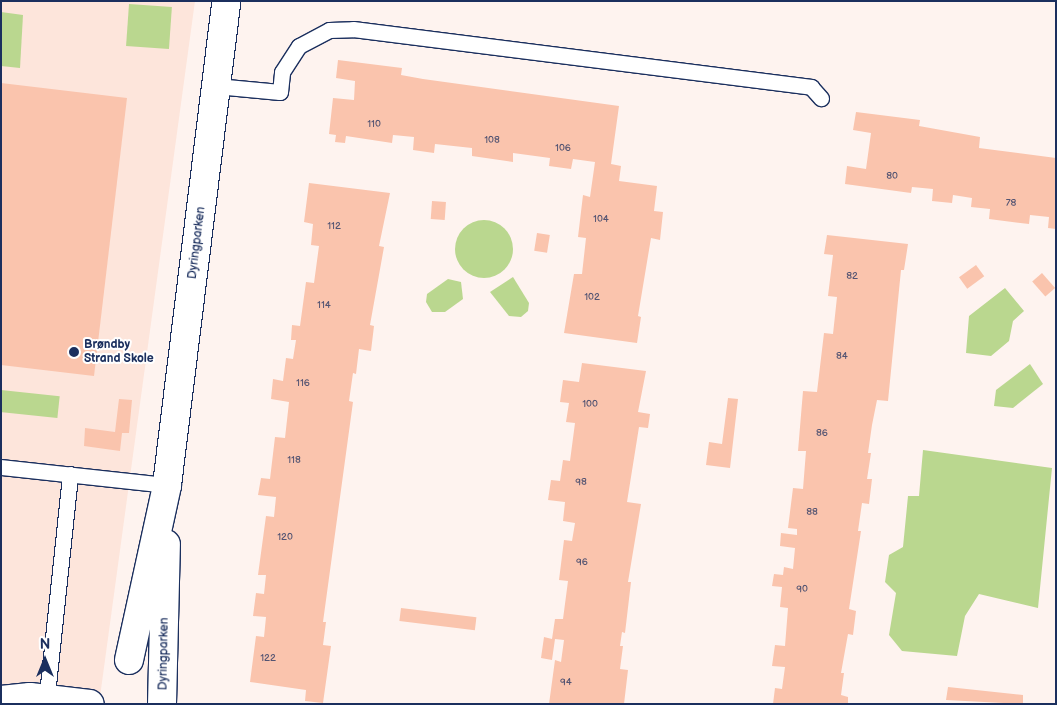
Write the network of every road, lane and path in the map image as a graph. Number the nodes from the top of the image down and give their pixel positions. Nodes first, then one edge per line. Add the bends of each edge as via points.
1 (226, 1) edge
2 (216, 86) junction
3 (821, 98) dead end
4 (1, 467) edge
5 (70, 474) junction
6 (167, 485) junction
7 (129, 660) dead end
8 (1, 700) edge
9 (46, 701) edge
10 (90, 704) edge
11 (162, 704) edge

1 - 2 street, Dyringparken
2 - 3 lane via 280,92 282,72 299,46 329,30 353,29 812,87
2 - 6 street, Dyringparken
4 - 5 lane
5 - 6 lane
5 - 9 lane
6 - 7 street, Dyringparken
6 - 11 street, Dyringparken
8 - 9 street
9 - 10 street

